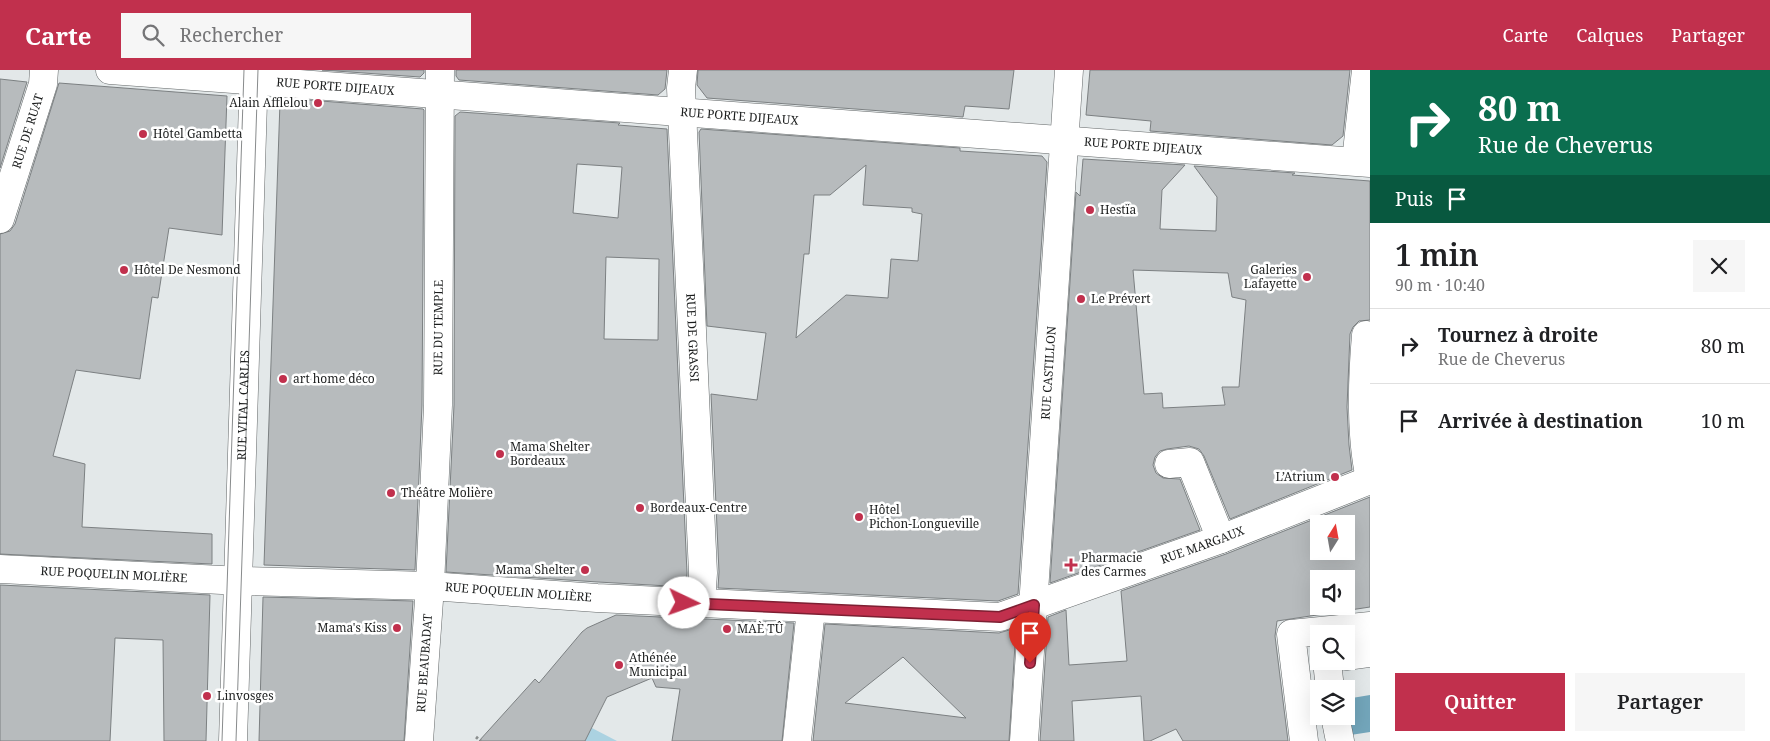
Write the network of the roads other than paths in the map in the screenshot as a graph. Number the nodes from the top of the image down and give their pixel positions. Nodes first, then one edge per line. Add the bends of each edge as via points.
1 (44, 70) edge
2 (110, 70) edge
3 (683, 70) edge
4 (1069, 70) edge
5 (1366, 70) edge
6 (254, 75) edge
7 (440, 82) edge
8 (682, 112) junction
9 (1064, 140) junction
10 (1363, 162) edge
11 (0, 219) edge
12 (1366, 335) dead end
13 (1169, 464) dead end
14 (1370, 480) edge
15 (1220, 539) junction
16 (0, 569) edge
17 (238, 580) junction
18 (430, 586) junction
19 (701, 604) junction
20 (1034, 605) junction
21 (811, 609) junction
22 (1370, 626) edge
23 (1370, 653) edge
24 (1355, 655) edge
25 (1334, 725) edge
26 (233, 741) edge
27 (419, 741) edge
28 (797, 741) edge
29 (1024, 741) edge
30 (1304, 741) edge
31 (1340, 741) edge

1 - 11 street, RUE DE RUAT via 43,84
2 - 6 street, RUE PORTE DIJEAUX
3 - 8 street, RUE DE GRASSI
4 - 9 street, RUE CASTILLON
5 - 10 street
6 - 7 street, RUE PORTE DIJEAUX
6 - 17 street, RUE VITAL CARLES
7 - 8 street, RUE PORTE DIJEAUX
7 - 18 street, RUE DU TEMPLE via 438,405
8 - 9 street, RUE PORTE DIJEAUX
8 - 19 street, RUE DE GRASSI via 703,573
9 - 10 street, RUE PORTE DIJEAUX
9 - 20 street, RUE CASTILLON
12 - 14 street via 1362,378
13 - 15 street via 1190,462
14 - 15 street, RUE MARGAUX
15 - 20 street, RUE MARGAUX
16 - 17 street, RUE POQUELIN MOLIÈRE
17 - 18 street, RUE POQUELIN MOLIÈRE
17 - 26 street, RUE VITAL CARLES
18 - 19 street, RUE POQUELIN MOLIÈRE
18 - 27 street, RUE BEAUBADAT
19 - 21 street, RUE POQUELIN MOLIÈRE
20 - 21 street, RUE POQUELIN MOLIÈRE via 1000,617
20 - 29 street, RUE CASTILLON
21 - 28 street
22 - 30 street via 1291,634
23 - 24 street
25 - 31 street

